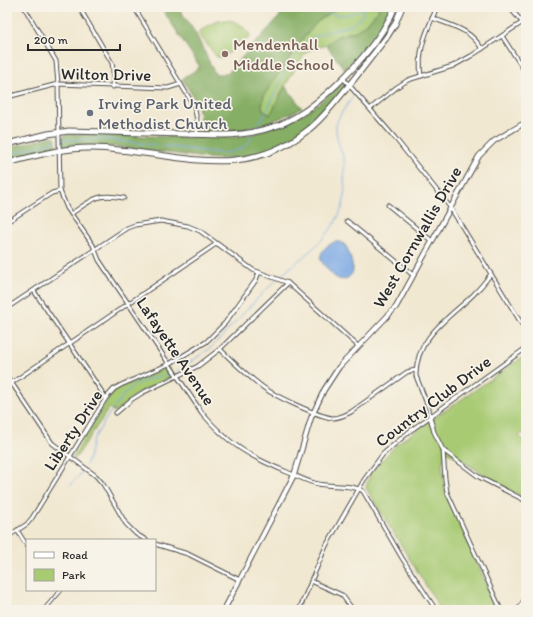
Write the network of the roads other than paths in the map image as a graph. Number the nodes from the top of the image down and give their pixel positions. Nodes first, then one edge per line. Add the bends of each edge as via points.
1 (24, 7) edge
2 (78, 7) edge
3 (134, 7) edge
4 (395, 7) edge
5 (402, 7) edge
6 (437, 7) edge
7 (509, 7) edge
8 (432, 18) junction
9 (524, 22) edge
10 (502, 36) junction
11 (482, 49) junction
12 (526, 73) edge
13 (421, 76) junction
14 (7, 78) edge
15 (343, 78) junction
16 (58, 84) junction
17 (181, 84) junction
18 (349, 85) junction
19 (113, 87) junction
20 (12, 96) junction
21 (7, 97) edge
22 (370, 109) junction
23 (526, 123) edge
24 (59, 132) junction
25 (197, 135) junction
26 (7, 144) edge
27 (59, 150) junction
28 (7, 163) edge
29 (60, 191) junction
30 (124, 198) dead end
31 (388, 205) dead end
32 (450, 207) junction
33 (71, 214) junction
34 (347, 221) dead end
35 (7, 222) edge
36 (432, 240) junction
37 (216, 244) junction
38 (94, 250) junction
39 (259, 272) junction
40 (491, 274) junction
41 (413, 275) junction
42 (288, 283) junction
43 (34, 291) junction
44 (128, 304) junction
45 (7, 308) edge
46 (526, 331) edge
47 (70, 344) junction
48 (358, 346) junction
49 (526, 348) edge
50 (220, 350) junction
51 (169, 364) junction
52 (416, 370) junction
53 (7, 376) edge
54 (177, 376) junction
55 (11, 383) junction
56 (7, 386) edge
57 (106, 398) junction
58 (313, 412) junction
59 (116, 413) dead end
60 (430, 417) junction
61 (443, 450) junction
62 (70, 457) junction
63 (294, 475) junction
64 (360, 488) junction
65 (526, 501) edge
66 (17, 530) junction
67 (7, 537) edge
68 (144, 539) edge
69 (26, 544) edge
70 (156, 544) edge
71 (240, 580) junction
72 (311, 581) junction
73 (60, 591) edge
74 (526, 597) edge
75 (7, 602) edge
76 (15, 610) edge
77 (44, 610) edge
78 (224, 610) edge
79 (299, 610) edge
80 (353, 610) edge
81 (436, 610) edge
82 (500, 610) edge
83 (518, 610) edge

1 - 16 street, Lafayette Avenue via 56,60
2 - 19 street via 112,64
3 - 17 street
4 - 15 main road via 385,27
5 - 18 main road via 386,38
6 - 8 street
7 - 9 street
8 - 11 street via 472,35
8 - 13 street via 421,49
9 - 10 street
10 - 11 street
10 - 12 street
11 - 13 street via 453,66
13 - 22 street via 397,87
14 - 20 street
15 - 18 street
15 - 25 main road via 316,102 280,124 235,135
16 - 19 street, Wilton Drive
16 - 20 street, Wilton Drive
16 - 24 street, Lafayette Avenue
17 - 19 street, Wilton Drive via 168,88
17 - 25 street via 194,106
18 - 22 street
18 - 27 main road via 322,118 308,130 280,148 249,159 219,162 105,148
20 - 21 street, Wilton Drive
22 - 32 street
23 - 32 street, West Cornwallis Drive via 494,141 484,150
24 - 25 main road
24 - 26 main road
24 - 27 street, Lafayette Avenue
27 - 28 main road
27 - 29 street, Lafayette Avenue
29 - 33 street, Lafayette Avenue
29 - 35 street via 52,193
30 - 33 street via 93,198
31 - 36 street
32 - 36 street, West Cornwallis Drive
32 - 40 street
33 - 38 street, Lafayette Avenue
34 - 41 street
36 - 41 street, West Cornwallis Drive
37 - 38 street via 200,231 174,222 161,221 127,228
37 - 39 street
37 - 44 street
38 - 43 street
38 - 44 street, Lafayette Avenue
39 - 42 street
39 - 51 street, Liberty Drive via 256,280 216,333 197,348
40 - 46 street
40 - 52 street via 472,296 439,325 423,348
41 - 48 street, West Cornwallis Drive via 393,311
42 - 48 street
42 - 50 street
43 - 45 street
43 - 47 street
44 - 47 street
44 - 51 street, Lafayette Avenue
47 - 55 street
47 - 57 street
48 - 58 street, West Cornwallis Drive via 328,382
49 - 60 street, Country Club Drive
50 - 54 street via 198,366
50 - 58 street via 260,386
51 - 54 street, Lafayette Avenue
51 - 57 street, Liberty Drive via 121,385
52 - 58 street via 407,372 345,416 332,418
52 - 60 street via 418,384
53 - 55 street
54 - 59 street via 142,393
54 - 63 street, Lafayette Avenue via 202,413 231,443 256,459
55 - 56 street
55 - 62 street via 52,443
57 - 62 street, Liberty Drive
58 - 63 street, West Cornwallis Drive
60 - 61 street
60 - 64 street, Country Club Drive via 383,454
61 - 65 street via 479,477
61 - 82 street via 447,492
62 - 66 street, Liberty Drive via 32,518
62 - 68 street via 96,476 126,524
63 - 64 street, Lafayette Avenue via 316,484
63 - 71 street, West Cornwallis Drive
64 - 72 street, Country Club Drive via 327,544
64 - 81 street via 367,495 402,558
66 - 67 street, Liberty Drive
66 - 69 street
70 - 71 street via 188,554
71 - 78 street, West Cornwallis Drive
72 - 79 street, Country Club Drive
72 - 80 street via 342,595
73 - 77 street
74 - 83 street
75 - 76 street

